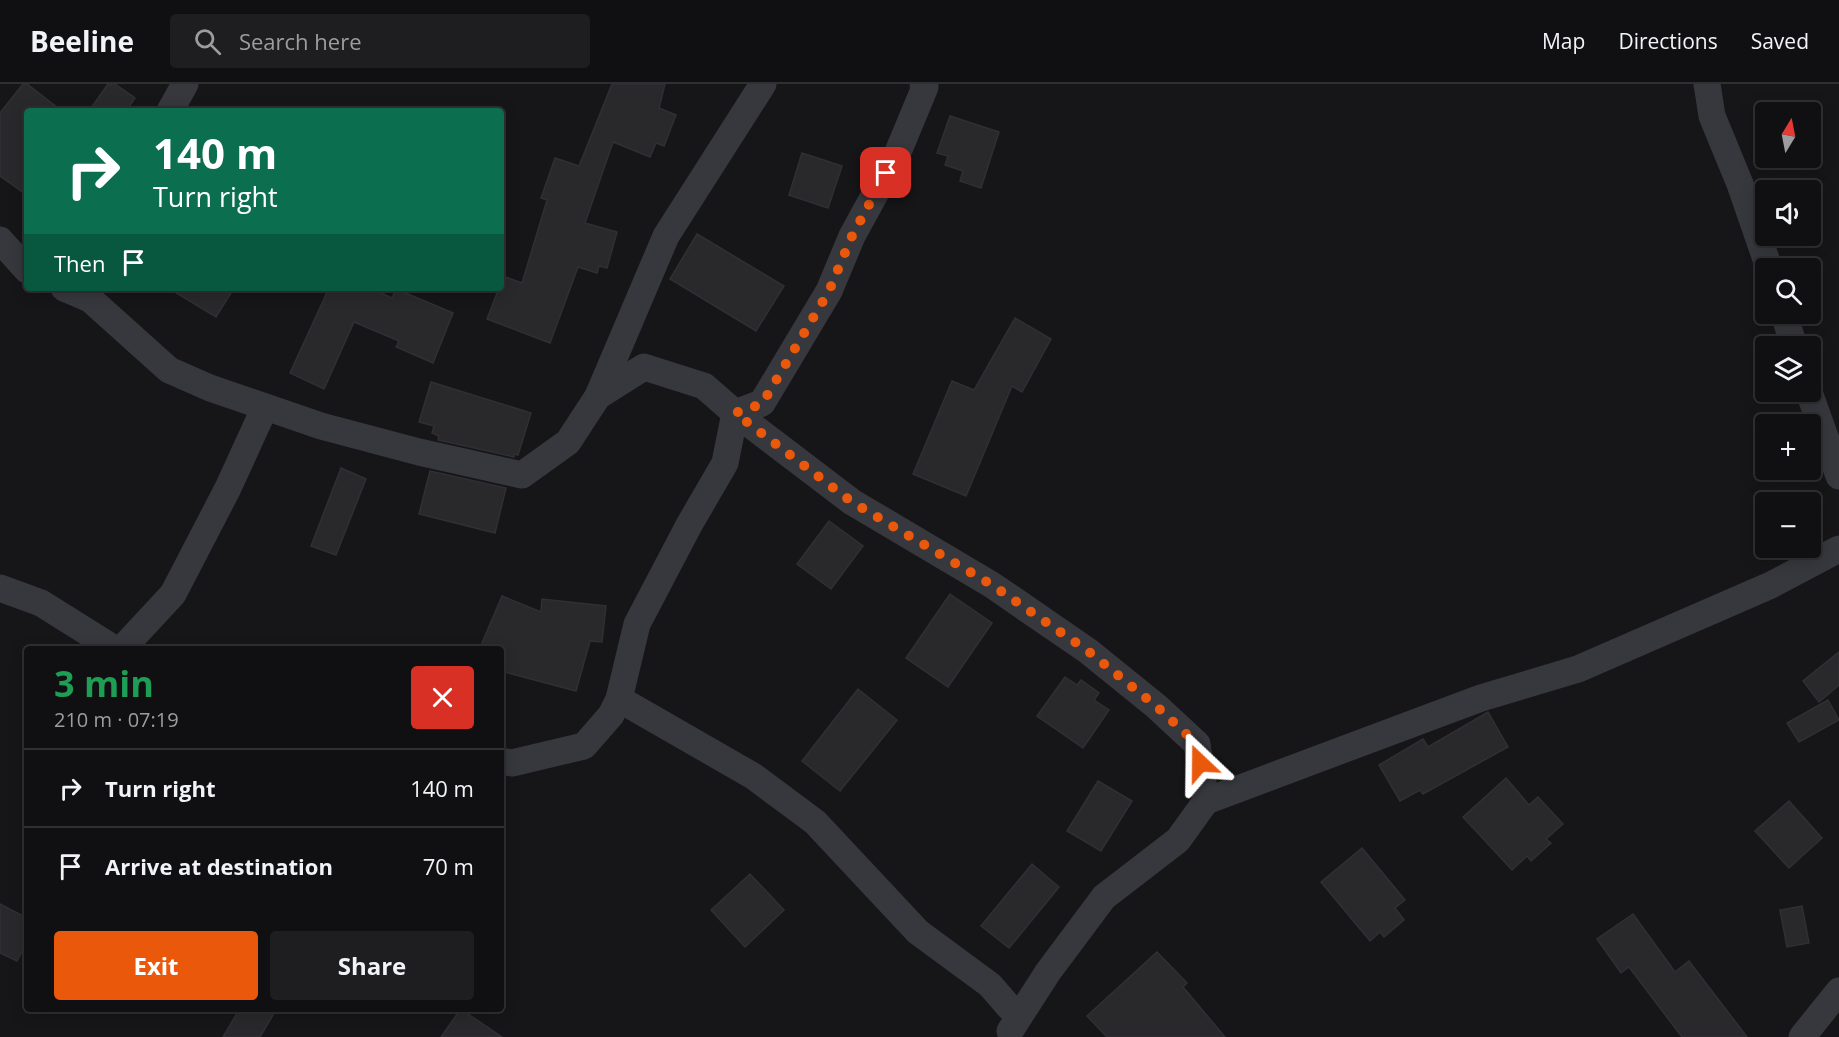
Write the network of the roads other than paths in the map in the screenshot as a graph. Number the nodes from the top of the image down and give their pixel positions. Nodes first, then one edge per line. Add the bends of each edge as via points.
1 (185, 84) edge
2 (763, 84) edge
3 (923, 84) edge
4 (1707, 84) edge
5 (172, 108) edge
6 (0, 240) edge
7 (1766, 258) edge
8 (24, 267) edge
9 (72, 291) edge
10 (598, 396) junction
11 (1813, 402) edge
12 (265, 407) junction
13 (735, 413) junction
14 (1839, 476) edge
15 (1839, 549) edge
16 (0, 588) edge
17 (110, 646) edge
18 (125, 646) edge
19 (619, 699) junction
20 (504, 762) edge
21 (1206, 801) junction
22 (1839, 991) edge
23 (1802, 1037) edge

1 - 5 street
2 - 10 street via 666,236
3 - 13 street via 898,152 852,236 829,291 762,404
4 - 7 street via 1712,116
6 - 8 street
9 - 12 street via 90,299 169,370
10 - 12 street via 568,442 522,475 419,452
10 - 13 street via 644,367 704,387
11 - 14 street
12 - 18 street via 172,594
13 - 19 street via 725,463 637,624
13 - 21 street via 852,502 992,585 1088,651 1156,706 1197,744
15 - 21 street via 1771,585 1578,669 1480,698
16 - 17 street via 41,603
19 - 20 street via 611,715 584,746
19 - 21 street via 753,776 816,822 918,932 990,985 1009,1019 1104,897 1178,840
22 - 23 street

